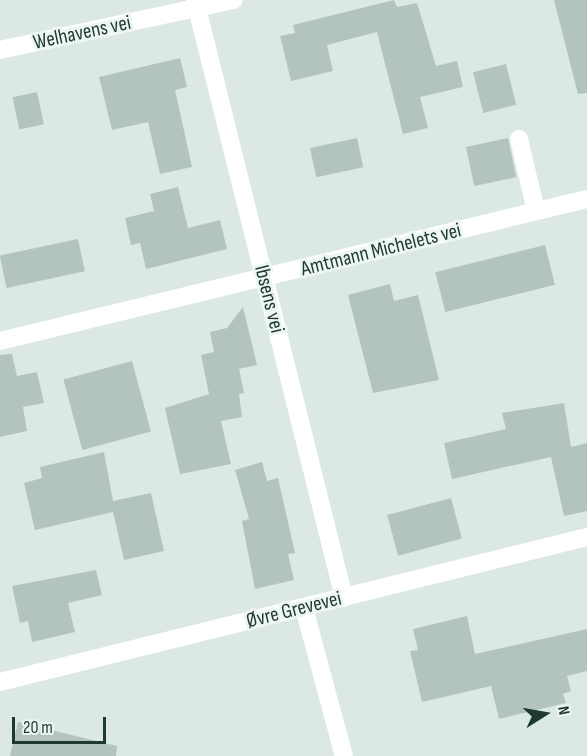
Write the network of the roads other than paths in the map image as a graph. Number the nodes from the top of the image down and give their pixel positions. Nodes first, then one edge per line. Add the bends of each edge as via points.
1 (234, 0) edge
2 (196, 4) edge
3 (0, 50) edge
4 (519, 139) dead end
5 (587, 199) edge
6 (536, 212) junction
7 (264, 279) junction
8 (0, 342) edge
9 (587, 537) edge
10 (344, 598) junction
11 (304, 608) junction
12 (0, 682) edge
13 (344, 756) edge

1 - 2 street, Welhavens vei
2 - 3 street, Welhavens vei
2 - 7 street, Ibsens vei
4 - 6 street
5 - 6 street, Amtmann Michelets vei
6 - 7 street, Amtmann Michelets vei
7 - 8 street, Amtmann Michelets vei
7 - 10 street, Ibsens vei
9 - 10 street, Øvre Grevevei
10 - 11 street, Øvre Grevevei
11 - 12 street, Øvre Grevevei
11 - 13 street

